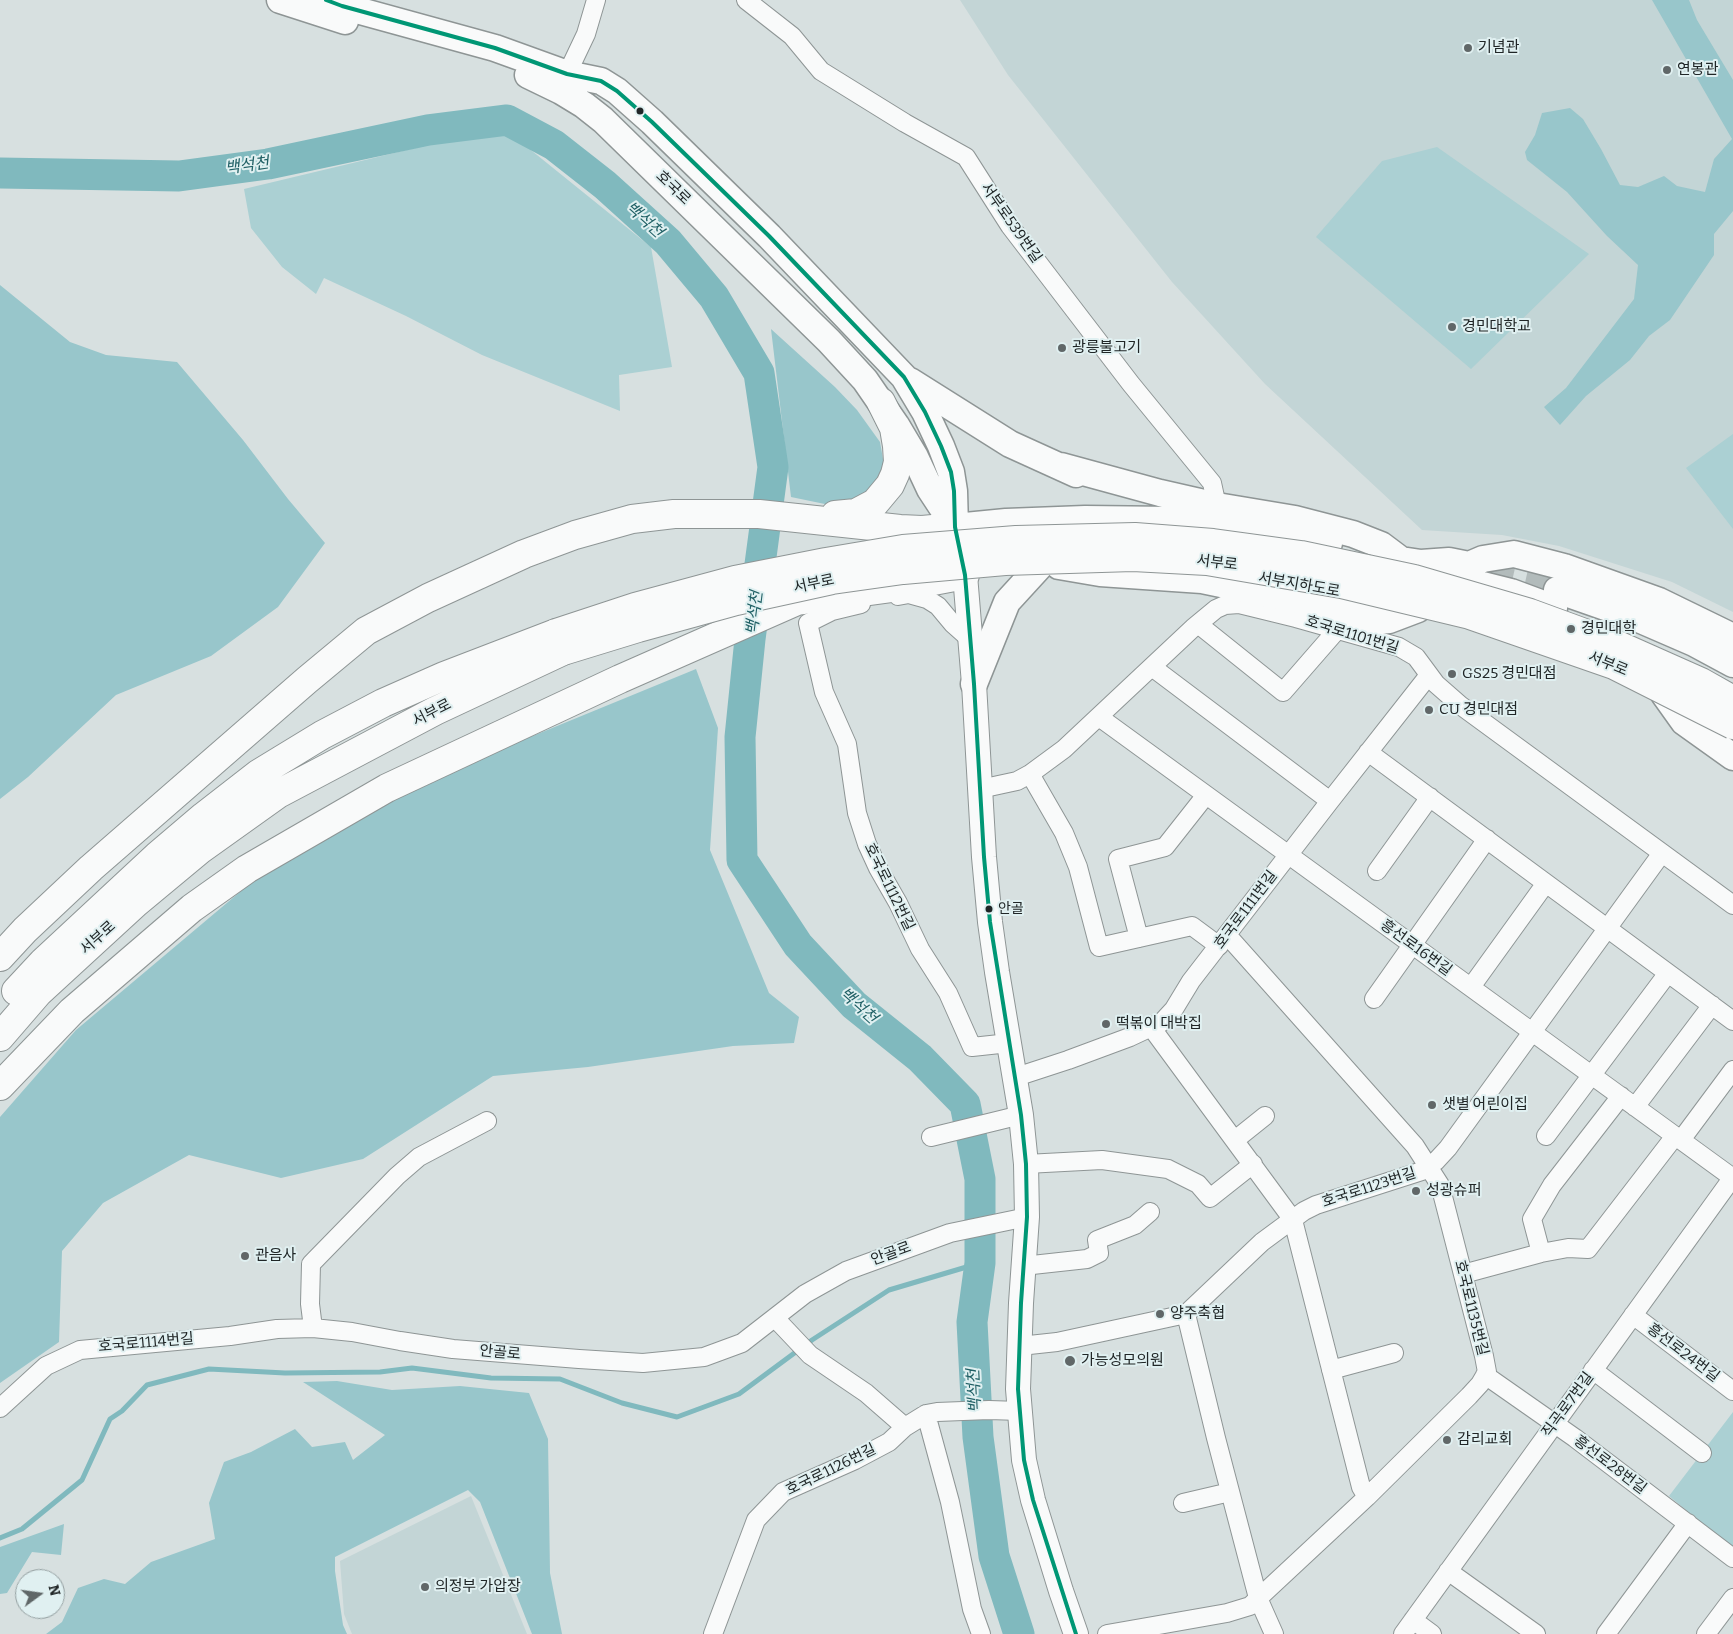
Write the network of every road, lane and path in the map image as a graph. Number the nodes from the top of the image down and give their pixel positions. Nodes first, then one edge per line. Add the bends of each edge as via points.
1 (280, 0) edge
2 (326, 0) edge
3 (596, 0) edge
4 (746, 0) edge
5 (567, 74) junction
6 (904, 377) junction
7 (881, 402) junction
8 (1061, 466) junction
9 (1217, 506) junction
10 (805, 518) junction
11 (1174, 520) junction
12 (955, 527) junction
13 (1346, 546) dead end
14 (1401, 560) junction
15 (1056, 565) junction
16 (1462, 572) junction
17 (966, 584) junction
18 (1557, 590) tunnel mouth
19 (1388, 609) junction
20 (803, 612) junction
21 (1198, 624) junction
22 (1337, 630) junction
23 (1733, 636) edge
24 (971, 640) junction
25 (559, 642) junction
26 (1733, 664) edge
27 (1152, 667) junction
28 (1429, 675) junction
29 (974, 684) junction
30 (1733, 700) edge
31 (1099, 717) junction
32 (1733, 725) edge
33 (1368, 752) junction
34 (1733, 757) edge
35 (1030, 774) junction
36 (980, 790) junction
37 (1206, 795) junction
38 (1430, 797) junction
39 (1330, 801) junction
40 (1487, 840) junction
41 (1662, 853) junction
42 (1288, 855) junction
43 (1377, 872) dead end
44 (1546, 883) junction
45 (1733, 905) edge
46 (1608, 928) junction
47 (1140, 938) junction
48 (1223, 940) junction
49 (1411, 945) junction
50 (0, 957) edge
51 (1668, 973) junction
52 (1471, 987) junction
53 (1374, 999) dead end
54 (1712, 1005) junction
55 (0, 1007) edge
56 (1733, 1021) edge
57 (1151, 1027) junction
58 (1532, 1032) junction
59 (0, 1037) edge
60 (1009, 1043) junction
61 (1733, 1070) edge
62 (1592, 1075) junction
63 (1016, 1077) junction
64 (0, 1086) edge
65 (1628, 1102) junction
66 (1021, 1115) junction
67 (1265, 1116) dead end
68 (487, 1122) dead end
69 (1546, 1136) dead end
70 (931, 1137) dead end
71 (1678, 1138) junction
72 (1235, 1140) junction
73 (1026, 1164) junction
74 (1253, 1164) junction
75 (1428, 1167) junction
76 (1733, 1178) edge
77 (1150, 1212) dead end
78 (1016, 1220) junction
79 (1293, 1220) junction
80 (1541, 1254) junction
81 (1023, 1266) junction
82 (1463, 1274) junction
83 (1186, 1314) junction
84 (1633, 1315) junction
85 (775, 1318) junction
86 (312, 1328) junction
87 (1020, 1346) junction
88 (1394, 1353) dead end
89 (1331, 1370) junction
90 (1593, 1370) junction
91 (1485, 1375) junction
92 (1733, 1391) edge
93 (0, 1408) edge
94 (1020, 1412) junction
95 (932, 1413) junction
96 (1554, 1424) junction
97 (905, 1427) junction
98 (1702, 1453) dead end
99 (1230, 1492) junction
100 (1367, 1497) junction
101 (1182, 1503) dead end
102 (1688, 1523) junction
103 (1733, 1558) edge
104 (1448, 1571) junction
105 (1258, 1598) junction
106 (1733, 1598) edge
107 (1408, 1627) edge
108 (713, 1634) edge
109 (981, 1634) edge
110 (1076, 1634) edge
111 (1107, 1634) edge
112 (1274, 1634) edge
113 (1432, 1634) edge
114 (1536, 1634) edge
115 (1606, 1634) edge
116 (1706, 1634) edge

1 - 7 main road, 호국로 via 426,48 531,76 584,105 829,341
2 - 5 main road, 호국로 via 495,48
3 - 5 street via 586,34
4 - 9 street, 서부로539번길 via 792,36 821,71 966,157 1010,226 1131,384 1212,483
5 - 6 main road, 호국로 via 601,81 652,122 769,236
6 - 8 main road via 1010,444
6 - 12 main road, 호국로 via 951,472
7 - 10 highway via 894,428 897,446 898,462 890,485 875,503 856,513
7 - 12 main road, 호국로
8 - 9 main road
8 - 11 main road
9 - 14 main road via 1354,534 1381,545
10 - 12 highway via 900,529
10 - 50 highway via 759,514 674,514 632,519 524,554 428,598 366,631 91,868
11 - 12 main road via 1085,519
11 - 13 main road
12 - 17 main road, 호국로
14 - 16 main road via 1422,563 1449,561
14 - 19 main road via 1409,573 1411,589 1406,604
15 - 17 main road
15 - 19 main road via 1100,573 1202,580 1379,621 1389,620
15 - 29 main road via 1007,602
16 - 19 main road via 1418,609
16 - 23 main road via 1483,559 1514,554 1564,567 1659,601
16 - 34 main road via 1632,639 1645,650 1664,694 1684,722
17 - 20 highway via 907,586
17 - 24 street, 호국로
18 - 26 main road via 1634,617
20 - 24 street via 832,611 909,594 938,606
20 - 60 street, 호국로1112번길 via 824,692 847,744 857,813 878,868 920,949 948,993 972,1047
20 - 64 highway via 682,652 611,683 387,788 247,869 192,908 72,1011
21 - 22 street, 호국로1101번길 via 1216,609 1238,604
21 - 22 street via 1283,692
21 - 27 street, 호국로1101번길
22 - 28 street, 호국로1101번길 via 1399,647 1416,658
24 - 29 street, 호국로
25 - 30 highway, 서부로, bridge via 635,607 735,580 865,555 974,542 1135,537 1301,555 1414,579 1530,612 1620,646
25 - 32 highway, 서부로, bridge via 638,628 736,601 850,577 1005,561 1133,557 1207,561 1341,584 1470,615 1614,665
25 - 55 highway, 서부로 via 444,676 322,735 258,774 150,863 43,962
25 - 59 highway, 서부로 via 278,794 201,849 136,903 38,992
27 - 31 street, 호국로1101번길
27 - 39 street
28 - 33 street, 호국로1111번길
28 - 41 street, 호국로1101번길 via 1460,705
29 - 36 street, 호국로
31 - 35 street, 호국로1101번길
31 - 37 street, 흥선로16번길
33 - 38 street
33 - 39 street, 호국로1111번길
35 - 36 street, 호국로1101번길 via 1017,781
35 - 47 street, 호국로1135번길 via 1064,833 1081,877 1099,947
36 - 60 street, 호국로 via 990,922
37 - 42 street, 흥선로16번길
37 - 47 street via 1165,848 1118,859
38 - 40 street
38 - 43 street
39 - 42 street, 호국로1111번길
40 - 44 street
40 - 49 street
41 - 45 street, 호국로1101번길
41 - 46 street, 호국로1123번길
42 - 48 street, 호국로1111번길
42 - 49 street, 흥선로16번길
44 - 46 street
44 - 52 street
46 - 51 street
46 - 58 street, 호국로1123번길
47 - 48 street, 호국로1135번길 via 1192,926
48 - 57 street, 호국로1111번길 via 1174,1009 1162,1022
48 - 75 street, 호국로1135번길 via 1408,1139
49 - 52 street, 흥선로16번길
49 - 53 street
51 - 54 street
51 - 62 street
52 - 58 street, 흥선로16번길
54 - 56 street
54 - 65 street
57 - 63 street, 호국로1111번길
57 - 72 street
58 - 62 street, 흥선로16번길
58 - 75 street, 호국로1123번길 via 1448,1148
60 - 63 street, 호국로
61 - 71 street
62 - 65 street, 흥선로16번길
62 - 69 street
63 - 66 street, 호국로
65 - 71 street, 흥선로16번길
65 - 80 street via 1552,1185 1532,1219
66 - 70 street
66 - 73 street, 호국로
67 - 72 street
68 - 86 street via 418,1157 311,1264
71 - 76 street, 흥선로16번길
71 - 80 street via 1588,1249 1568,1248
72 - 74 street
73 - 74 street via 1102,1160 1168,1169 1198,1184 1210,1198
73 - 78 street, 호국로
74 - 79 street
75 - 79 street, 호국로1123번길 via 1316,1205
75 - 82 street, 호국로1135번길 via 1440,1184
76 - 84 street, 직곡로7번길
77 - 81 street via 1135,1225 1097,1240 1099,1253 1087,1259
78 - 81 street, 호국로
78 - 85 street, 안골로 via 950,1233 846,1271 805,1294
79 - 83 street, 호국로1123번길 via 1262,1242
79 - 89 street
80 - 82 street
81 - 87 street, 호국로
82 - 91 street, 호국로1135번길 via 1484,1356
83 - 87 street via 1056,1342
83 - 99 street
84 - 90 street, 직곡로7번길
84 - 92 street, 흥선로24번길
85 - 86 street, 안골로 via 742,1343 704,1357 643,1363 453,1349
85 - 97 street via 810,1355 866,1393
86 - 93 street, 호국로1114번길 via 80,1350 46,1366
87 - 94 street, 호국로
88 - 89 street
89 - 100 street via 1361,1487
90 - 96 street, 직곡로7번길
90 - 98 street
91 - 96 street, 흥선로28번길
91 - 100 street, 호국로1135번길 via 1469,1396
94 - 95 street
94 - 110 street, 호국로 via 1024,1460 1033,1500
95 - 97 street, 호국로1126번길
95 - 109 street via 972,1609
96 - 102 street, 흥선로28번길
96 - 104 street, 직곡로7번길
97 - 108 street, 호국로1126번길 via 889,1442 783,1492 756,1520
99 - 101 street
99 - 105 street
100 - 105 street, 호국로1135번길
102 - 103 street, 흥선로28번길
102 - 115 street
104 - 107 street, 직곡로7번길
104 - 114 street
105 - 111 street, 호국로1135번길 via 1250,1606 1227,1613
105 - 112 street
106 - 116 street
107 - 113 street

